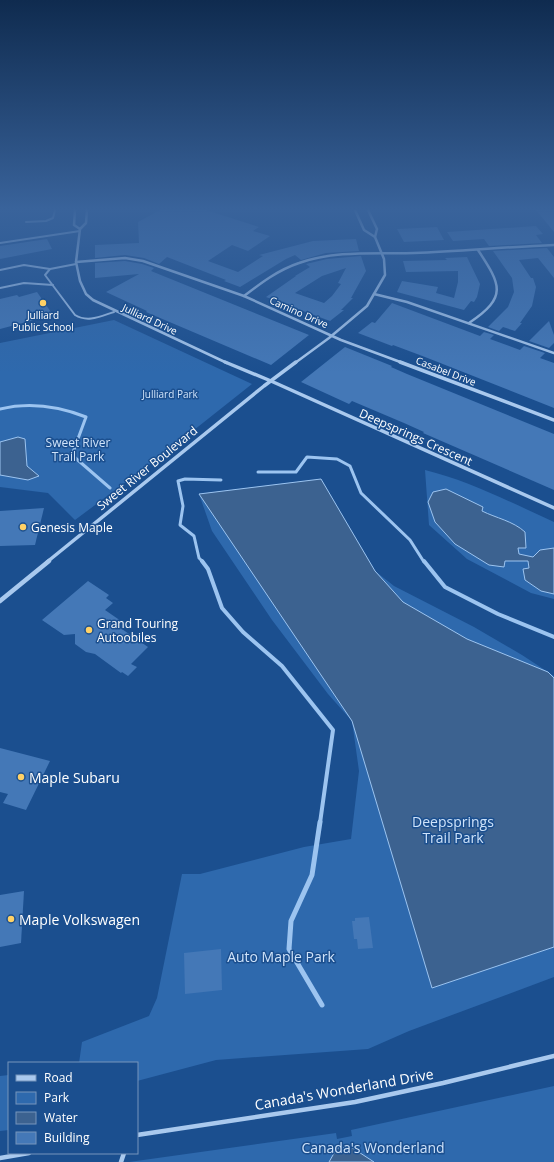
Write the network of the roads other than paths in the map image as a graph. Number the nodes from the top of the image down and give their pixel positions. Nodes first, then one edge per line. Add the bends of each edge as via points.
1 (71, 264) edge
2 (76, 264) edge
3 (155, 264) edge
4 (298, 264) edge
5 (383, 264) edge
6 (486, 264) edge
7 (50, 269) junction
8 (0, 270) edge
9 (53, 285) junction
10 (0, 288) edge
11 (374, 294) junction
12 (244, 296) junction
13 (114, 312) junction
14 (469, 323) junction
15 (332, 336) junction
16 (554, 353) edge
17 (271, 381) junction
18 (554, 420) edge
19 (554, 508) edge
20 (0, 601) edge
21 (554, 1056) edge
22 (138, 1134) edge
23 (23, 1154) edge
24 (0, 1158) edge

1 - 7 lane
2 - 13 street, Julliard Drive via 86,294
3 - 12 street, Camino Drive
4 - 12 street via 267,279
5 - 11 street, Sweet River Boulevard via 385,275
6 - 14 street via 497,282 498,293 484,314
7 - 8 lane via 24,265
7 - 9 lane via 45,275
9 - 10 lane via 24,283
9 - 13 lane via 80,319 89,320
11 - 14 street
11 - 15 street, Sweet River Boulevard via 367,306
12 - 15 street, Camino Drive
13 - 17 street, Julliard Drive
14 - 16 street
15 - 17 street, Sweet River Boulevard
15 - 18 street, Casabel Drive
17 - 19 street, Deepsprings Crescent
17 - 20 street, Sweet River Boulevard
21 - 22 lane, Canada's Wonderland Drive via 428,1087 320,1108
23 - 24 lane

